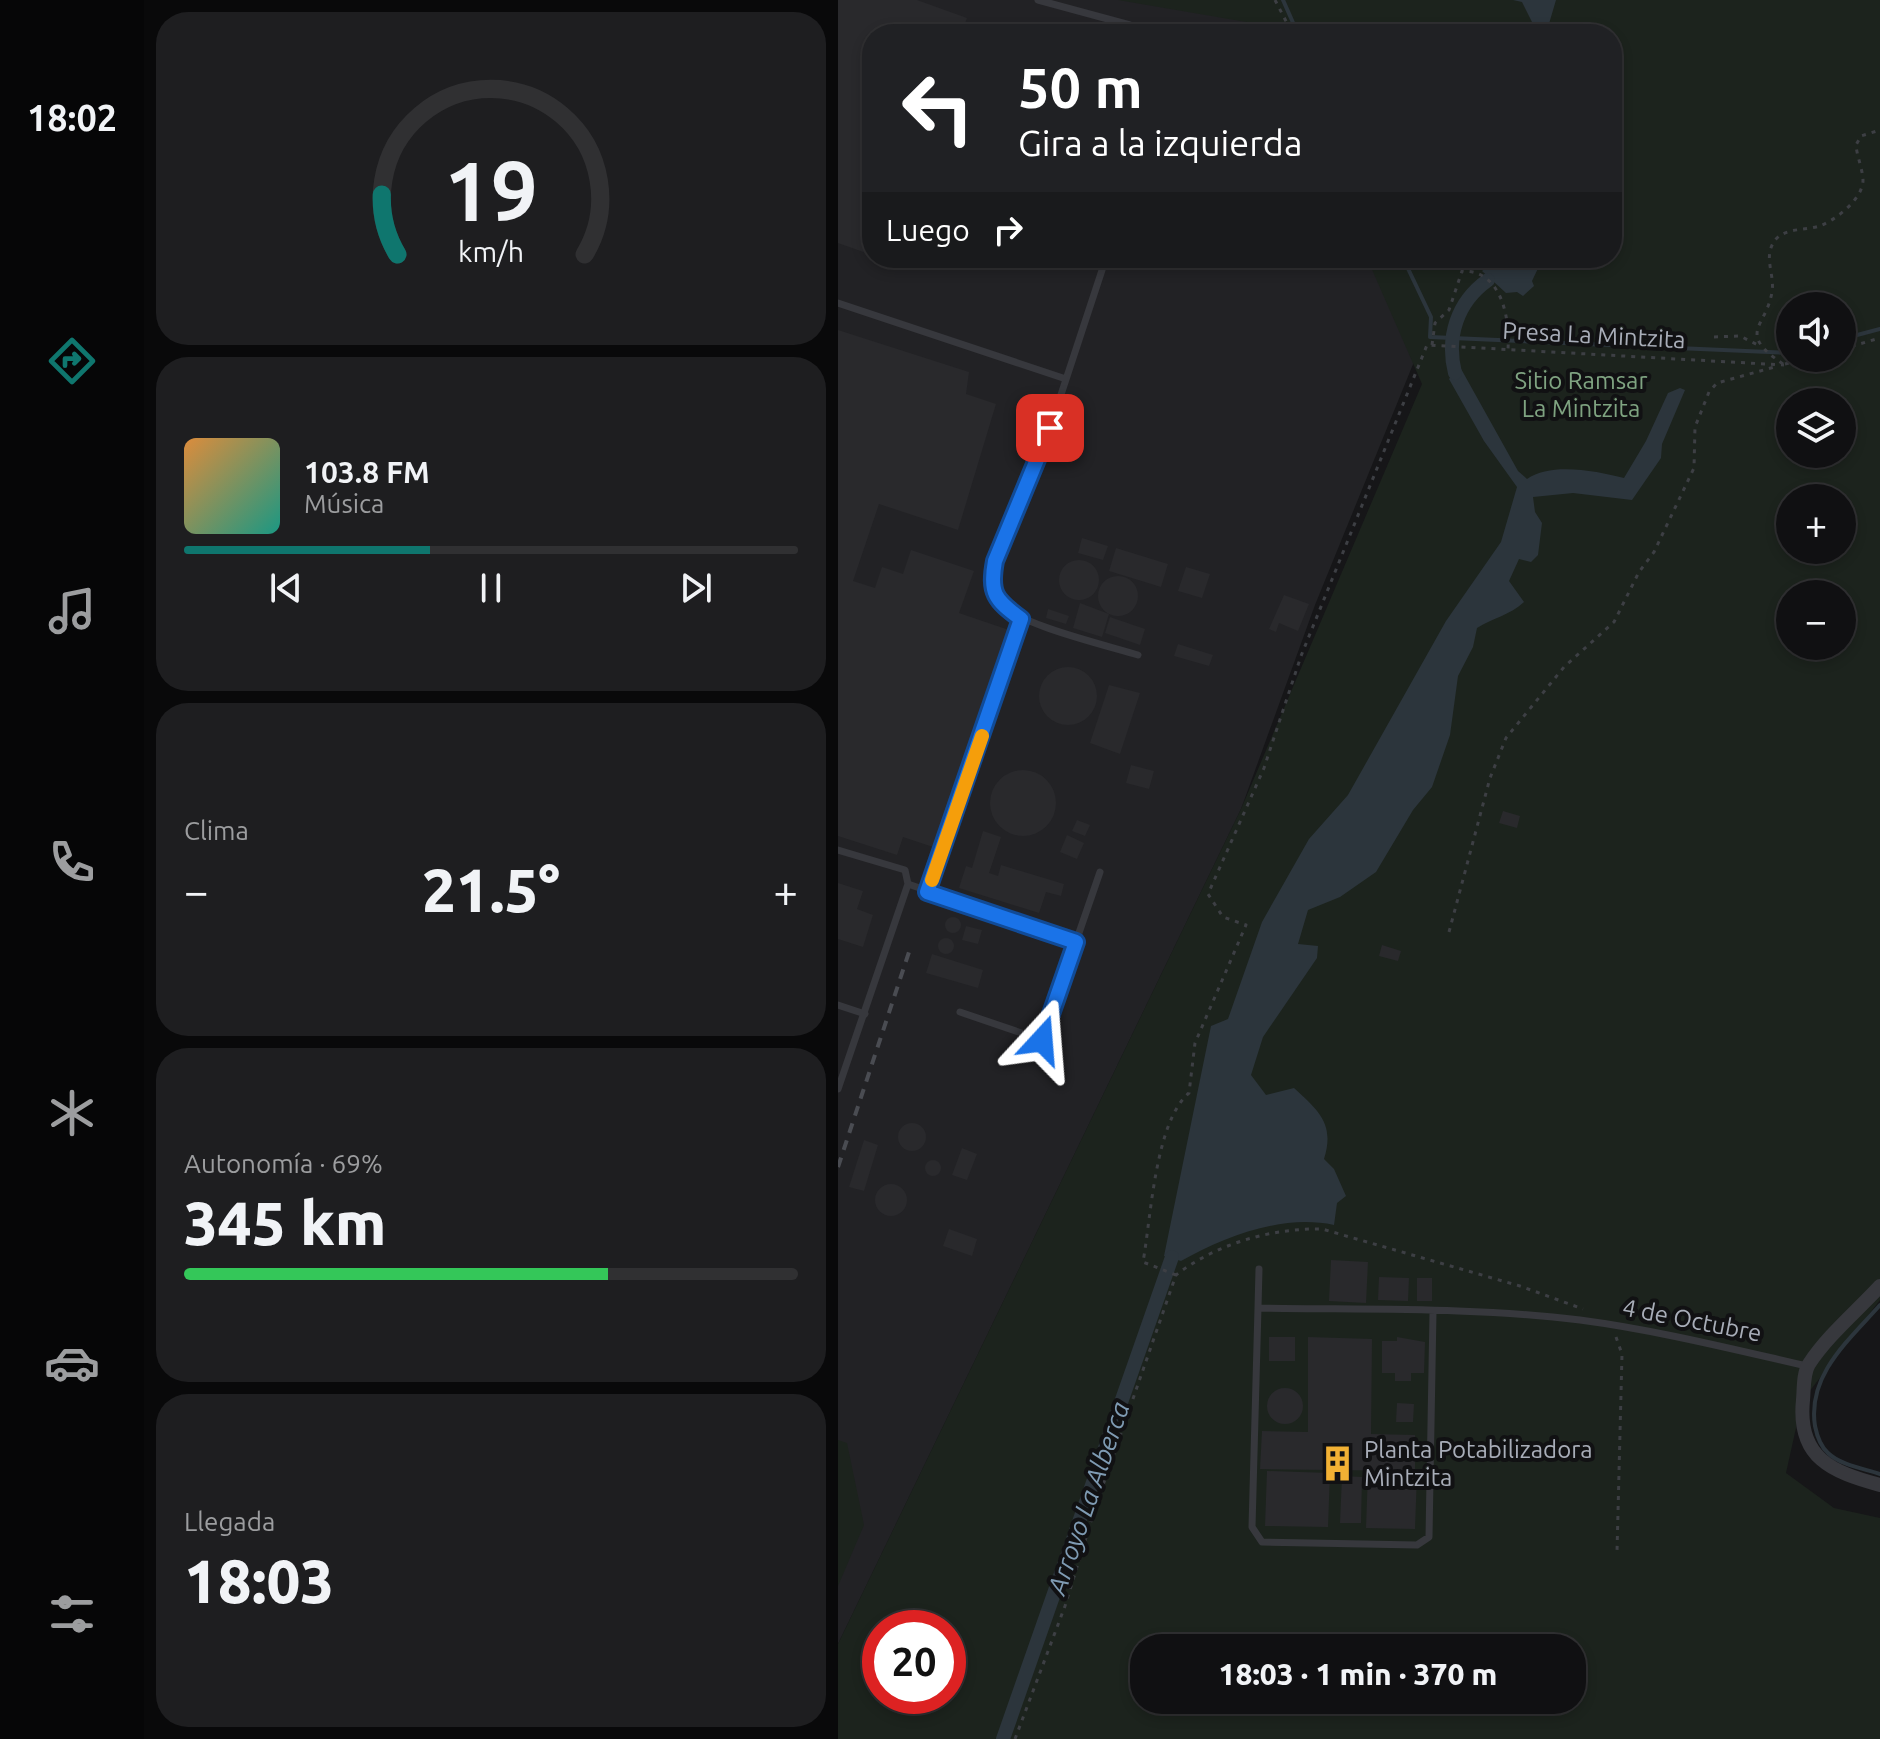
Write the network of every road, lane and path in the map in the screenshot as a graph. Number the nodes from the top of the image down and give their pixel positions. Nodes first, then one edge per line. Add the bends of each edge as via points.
1 (1038, 0) edge
2 (1275, 0) edge
3 (1126, 24) edge
4 (1287, 24) edge
5 (1880, 130) edge
6 (1103, 268) edge
7 (838, 303) edge
8 (1714, 337) dead end
9 (1880, 338) edge
10 (1432, 345) junction
11 (1856, 345) edge
12 (1762, 347) junction
13 (1508, 349) junction
14 (1776, 358) edge
15 (1776, 364) edge
16 (1776, 367) edge
17 (1066, 379) junction
18 (1021, 619) junction
19 (1138, 655) dead end
20 (838, 850) edge
21 (1100, 872) dead end
22 (908, 884) junction
23 (927, 892) junction
24 (1449, 932) dead end
25 (1076, 942) junction
26 (838, 1005) edge
27 (960, 1012) dead end
28 (865, 1014) junction
29 (838, 1089) edge
30 (1259, 1269) dead end
31 (1175, 1275) junction
32 (1880, 1286) edge
33 (1258, 1308) junction
34 (1587, 1311) dead end
35 (1433, 1312) junction
36 (1613, 1326) junction
37 (1807, 1366) junction
38 (1880, 1485) edge
39 (1617, 1552) dead end
40 (1015, 1739) edge

1 - 3 lane
2 - 4 path
5 - 12 path via 1861,136 1856,145 1863,178 1847,208 1822,225 1781,234 1773,244 1768,255 1772,293 1758,321
6 - 17 lane
7 - 17 lane
8 - 12 path via 1740,336
9 - 11 path
10 - 13 path, Presa La Mintzita
10 - 13 path via 1435,323 1449,310 1462,271 1480,275 1494,287 1506,313
10 - 31 path via 1427,345 1394,424 1301,656 1264,768 1208,894 1223,917 1246,925 1195,1043 1189,1093 1176,1104 1162,1152 1143,1262
12 - 14 path
13 - 15 path, Presa La Mintzita
16 - 24 path via 1717,383 1709,392 1695,427 1694,468 1619,615 1564,667 1506,738 1490,778
17 - 18 lane via 995,561 991,584 1000,604
18 - 19 lane
18 - 23 lane
20 - 22 lane via 905,870
21 - 25 lane
22 - 23 lane
22 - 28 lane
23 - 25 lane
25 - 27 lane via 1042,1040
26 - 28 lane
28 - 29 lane
30 - 33 lane
31 - 34 path via 1223,1246 1322,1229 1520,1286
31 - 40 path
32 - 37 street
33 - 35 lane, 4 de Octubre
33 - 35 lane via 1252,1527 1262,1542 1417,1545 1429,1537
35 - 36 lane, 4 de Octubre
36 - 37 lane, 4 de Octubre
36 - 39 path via 1622,1354
37 - 38 street via 1801,1418 1807,1442 1818,1459 1842,1475

